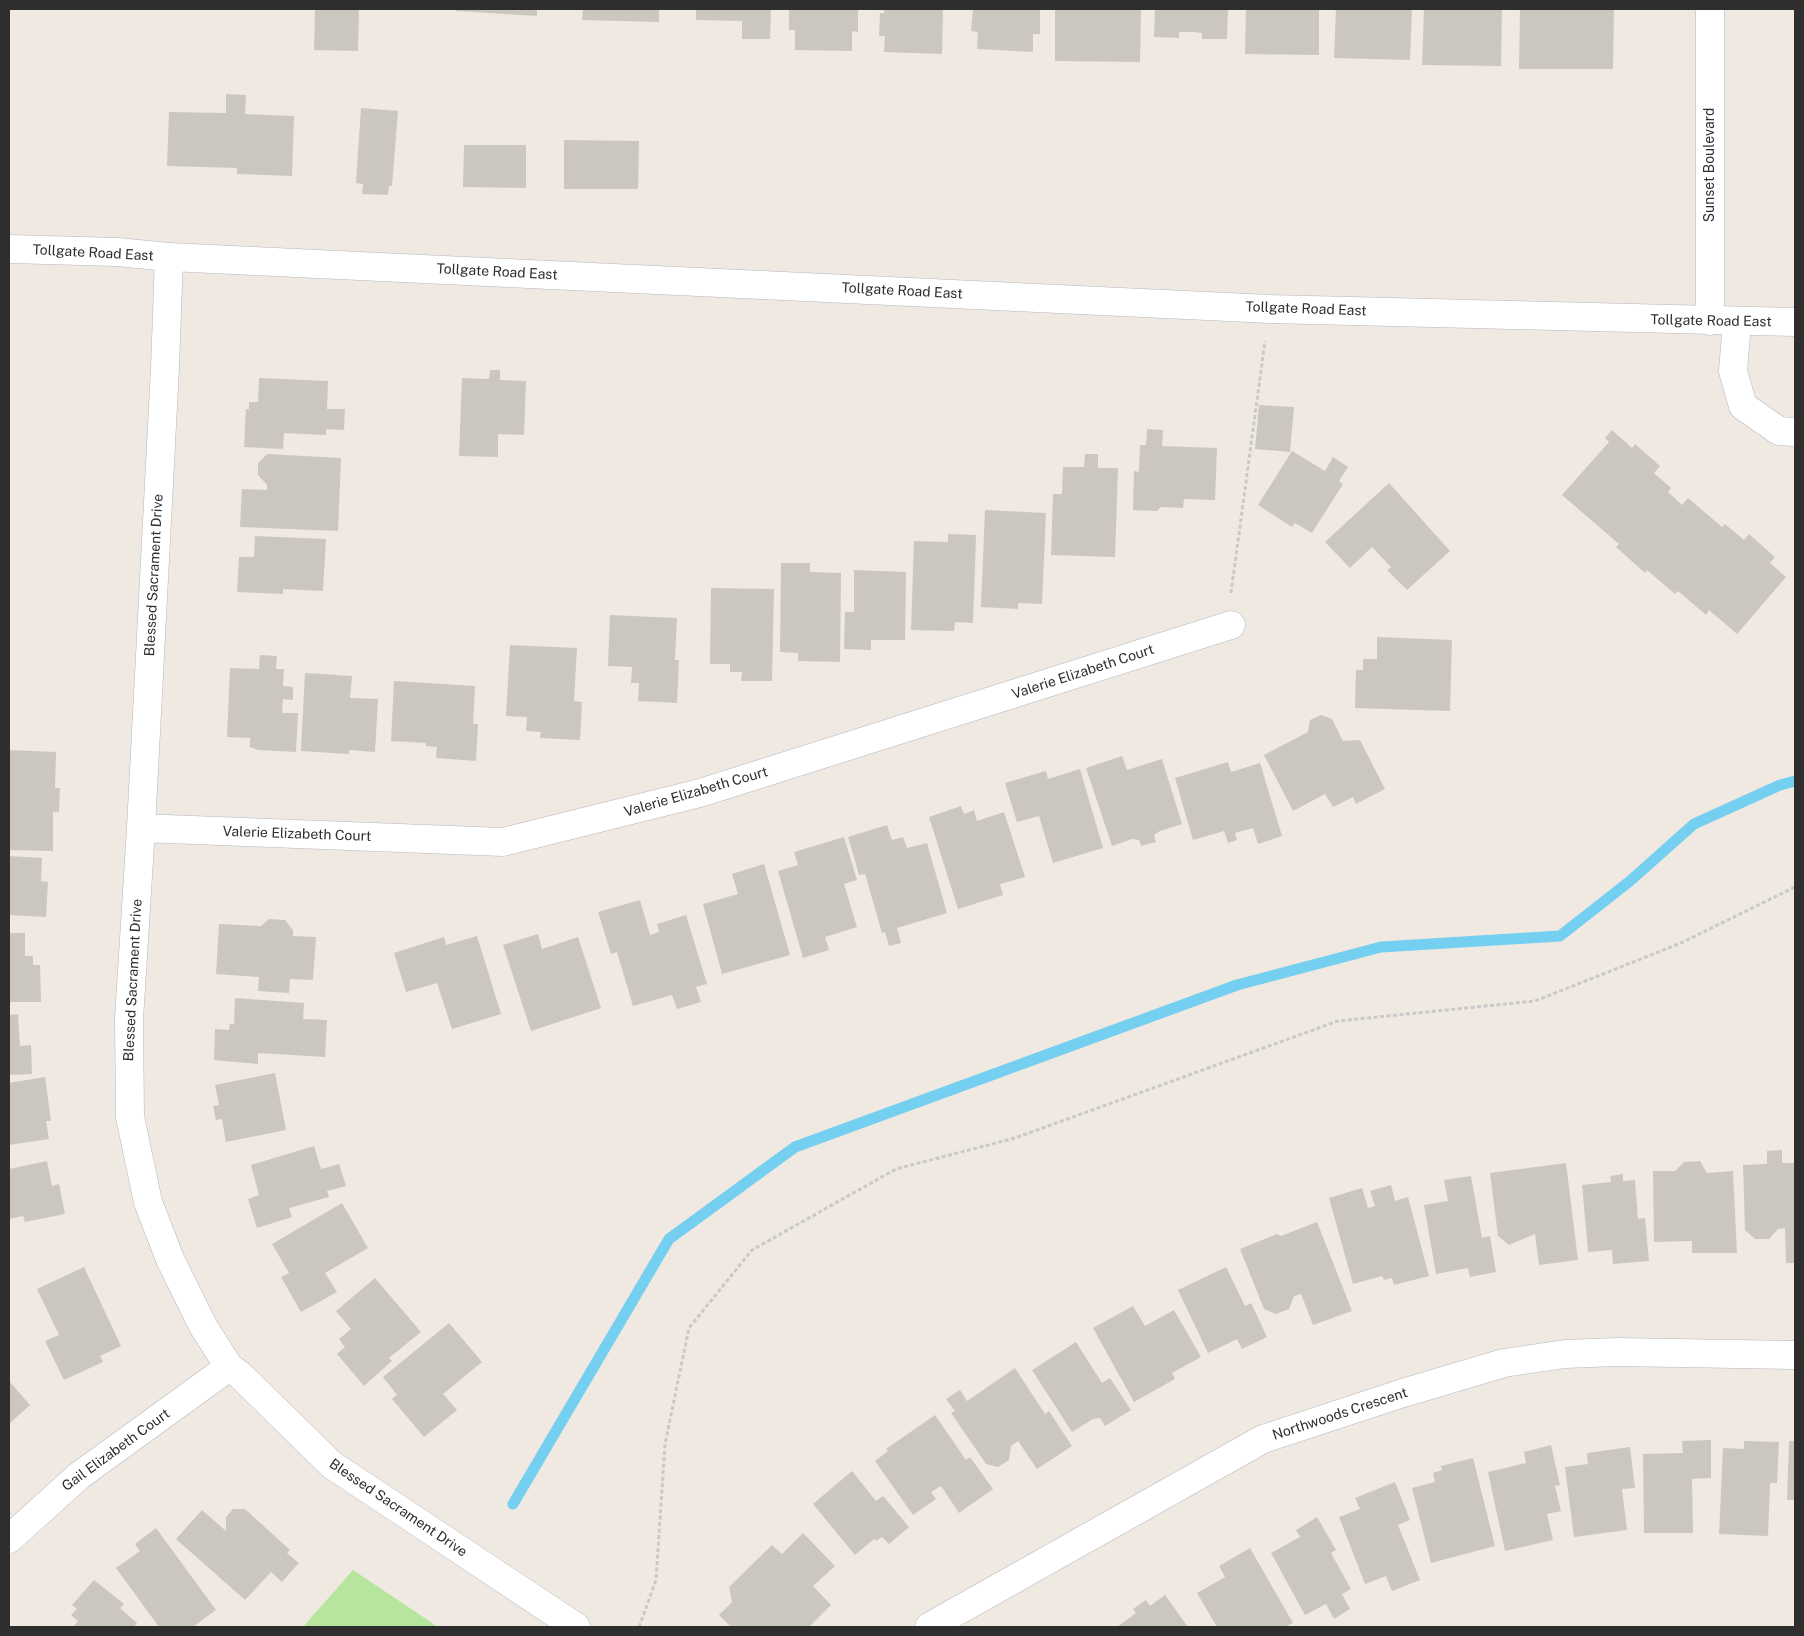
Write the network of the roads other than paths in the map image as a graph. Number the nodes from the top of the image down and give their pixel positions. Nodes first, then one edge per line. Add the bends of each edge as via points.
1 (1710, 9) edge
2 (9, 249) edge
3 (168, 257) junction
4 (1710, 321) junction
5 (1737, 322) junction
6 (1795, 322) edge
7 (1795, 432) edge
8 (1231, 625) road end
9 (141, 828) junction
10 (1795, 1355) edge
11 (229, 1367) junction
12 (9, 1539) edge
13 (576, 1627) edge
14 (929, 1627) edge

1 - 4 street, Sunset Boulevard
2 - 3 street, Tollgate Road East
3 - 4 street, Tollgate Road East via 1270,309
3 - 9 street, Blessed Sacrament Drive
4 - 5 street, Tollgate Road East
5 - 6 street, Tollgate Road East
5 - 7 street via 1733,371 1743,406 1778,431
8 - 9 street, Valerie Elizabeth Court via 700,793 503,842
9 - 11 street, Blessed Sacrament Drive via 129,1019 130,1117 148,1202 170,1259 202,1326
10 - 14 street, Northwoods Crescent via 1565,1354 1504,1363 1403,1393 1263,1440
11 - 12 street, Gail Elizabeth Court via 80,1475
11 - 13 street, Blessed Sacrament Drive via 332,1465

